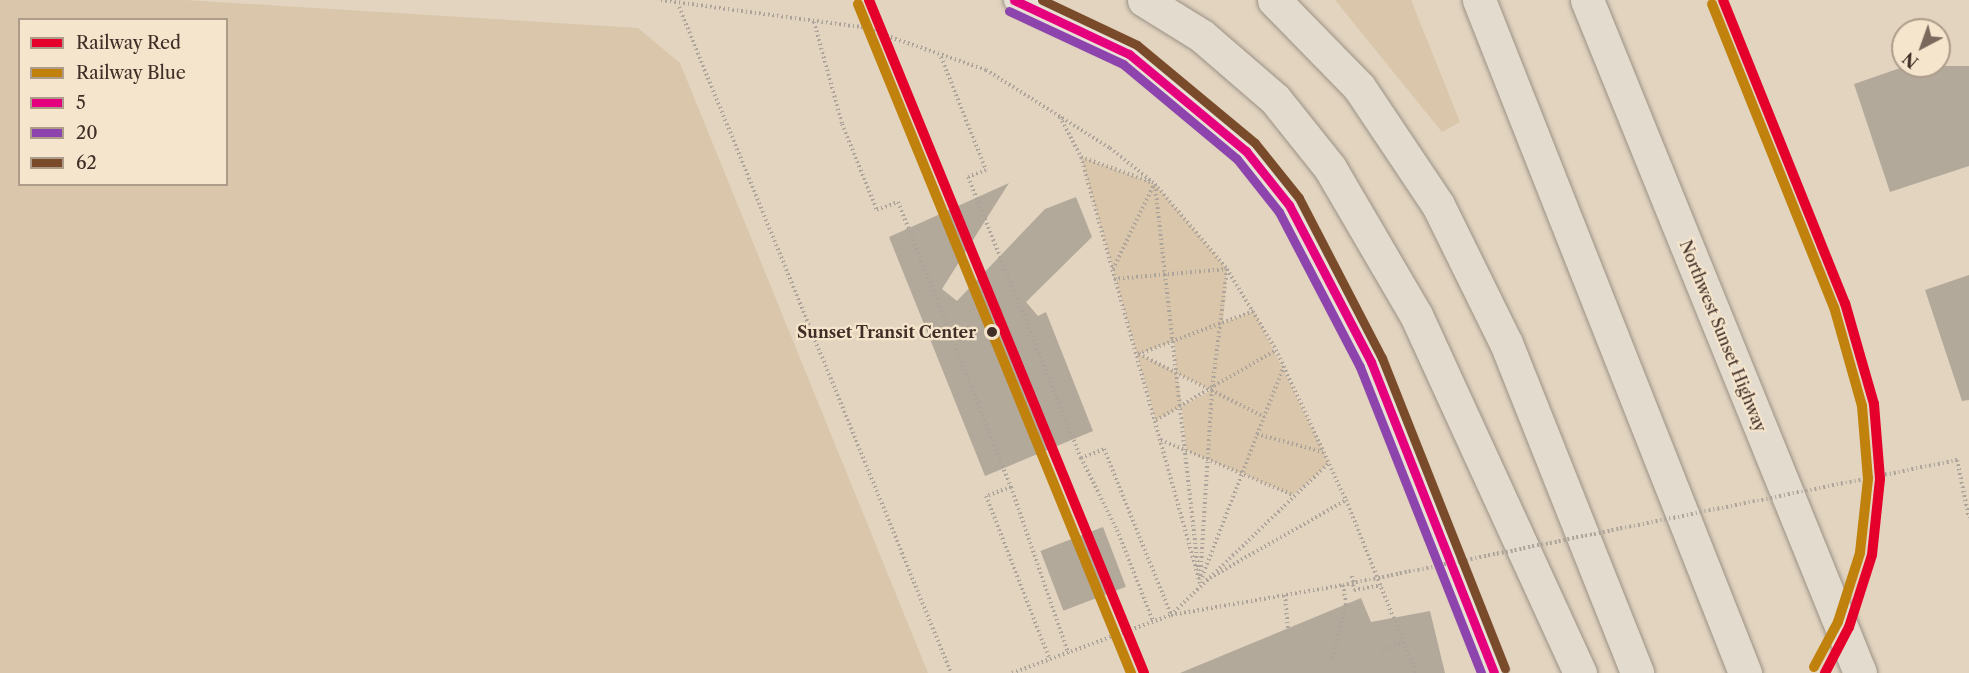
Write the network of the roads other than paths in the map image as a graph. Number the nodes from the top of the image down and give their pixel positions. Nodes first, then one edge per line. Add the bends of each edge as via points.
1 (1014, 0) edge
2 (1144, 0) edge
3 (1274, 0) edge
4 (1479, 0) edge
5 (1587, 0) edge
6 (1494, 673) edge
7 (1580, 673) edge
8 (1637, 673) edge
9 (1745, 673) edge
10 (1860, 673) edge

1 - 6 lane via 1129,54 1246,151 1289,205 1333,280 1371,362
2 - 7 highway via 1202,36 1275,99 1330,168 1416,315
3 - 8 highway via 1359,87 1438,205 1506,343
4 - 9 highway
5 - 10 highway, Northwest Sunset Highway

